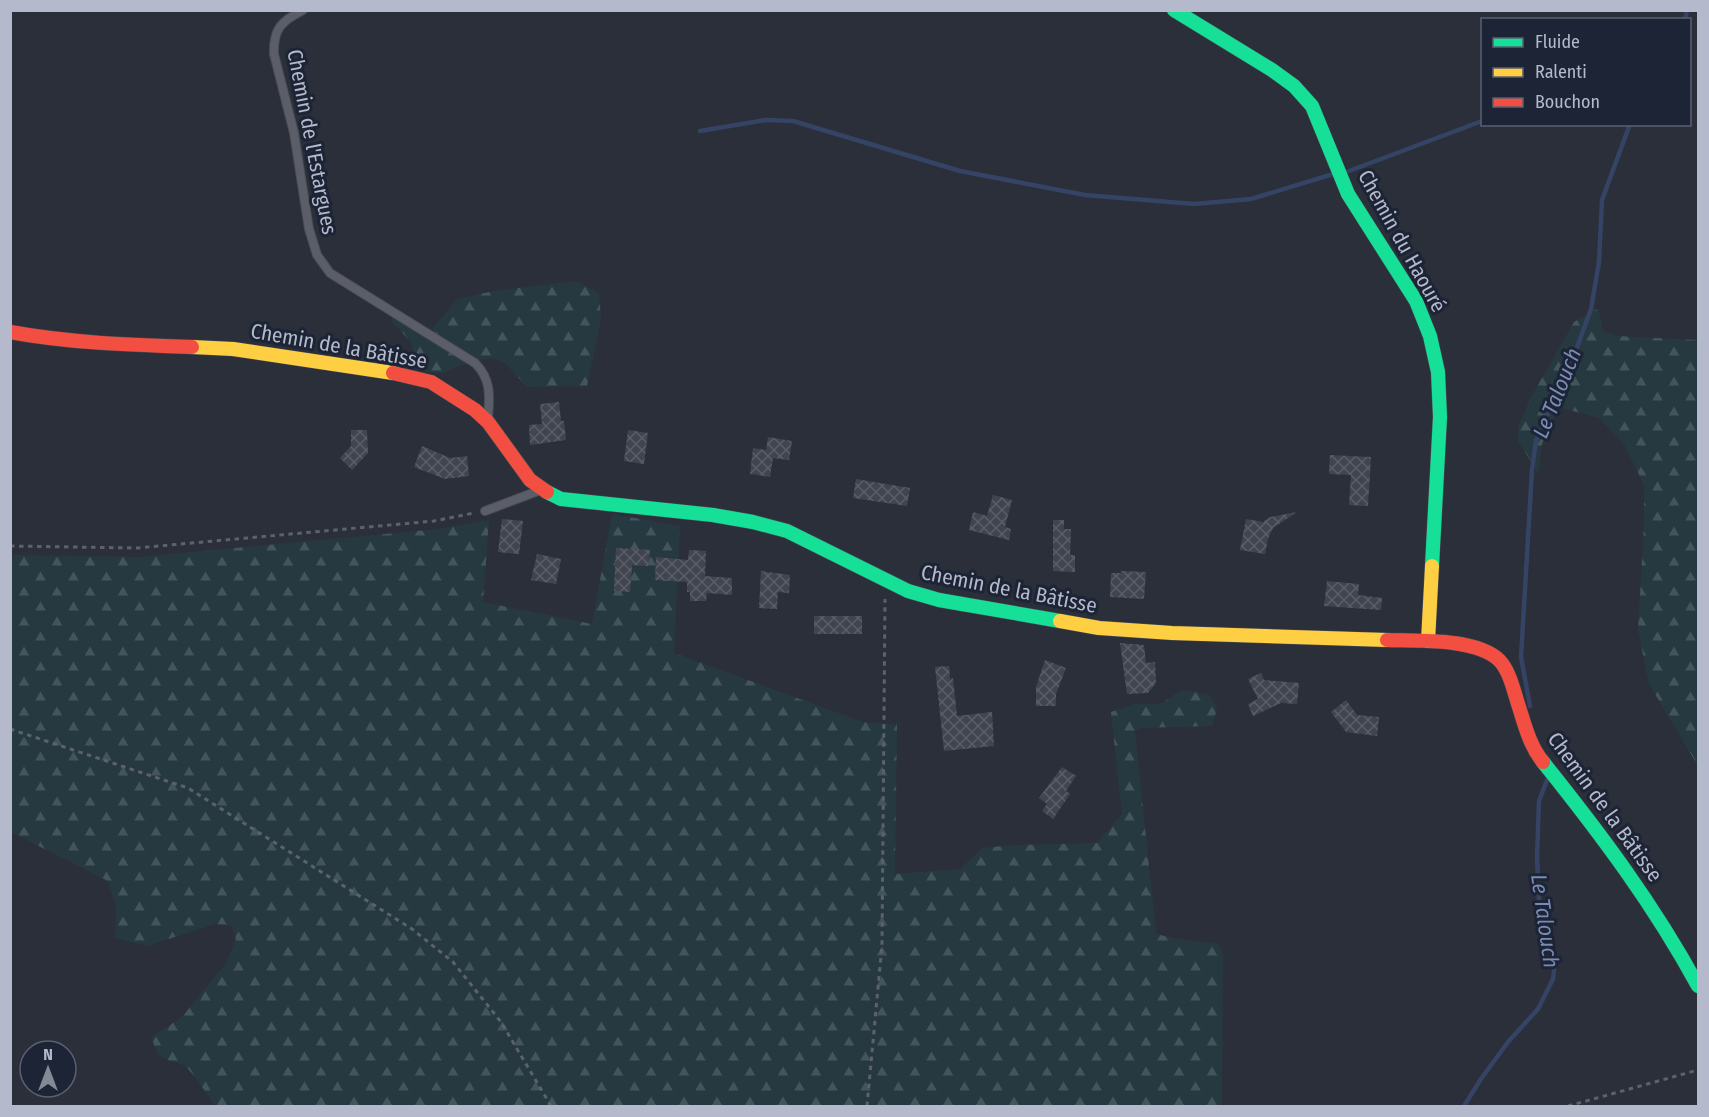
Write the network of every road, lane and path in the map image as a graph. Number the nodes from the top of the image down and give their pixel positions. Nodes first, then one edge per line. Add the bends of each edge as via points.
1 (303, 10) edge
2 (1174, 10) edge
3 (10, 332) edge
4 (488, 422) junction
5 (542, 489) junction
6 (485, 511) joint
7 (10, 546) edge
8 (886, 582) junction
9 (1428, 641) junction
10 (10, 729) edge
11 (1698, 986) edge
12 (1698, 1070) edge
13 (551, 1107) edge
14 (867, 1107) edge
15 (1568, 1107) edge

1 - 4 lane, Chemin de l'Estargues via 286,19 273,40 317,255 330,273 475,363 483,371 490,390
2 - 9 street, Chemin du Haouré via 1272,70 1312,106 1348,194 1416,302 1430,336 1438,372 1440,417
3 - 4 street, Chemin de la Bâtisse via 93,343 233,349 378,370 431,382
4 - 5 street, Chemin de la Bâtisse via 530,480
5 - 6 lane
5 - 8 street, Chemin de la Bâtisse via 561,499 753,522 787,531
6 - 7 path via 434,521 137,548
8 - 9 street, Chemin de la Bâtisse via 939,600 1099,628
8 - 14 path via 882,945
9 - 11 street, Chemin de la Bâtisse via 1470,646 1500,661 1539,757 1605,840 1673,940
10 - 13 path via 188,788 412,929 453,962 501,1022
12 - 15 path

